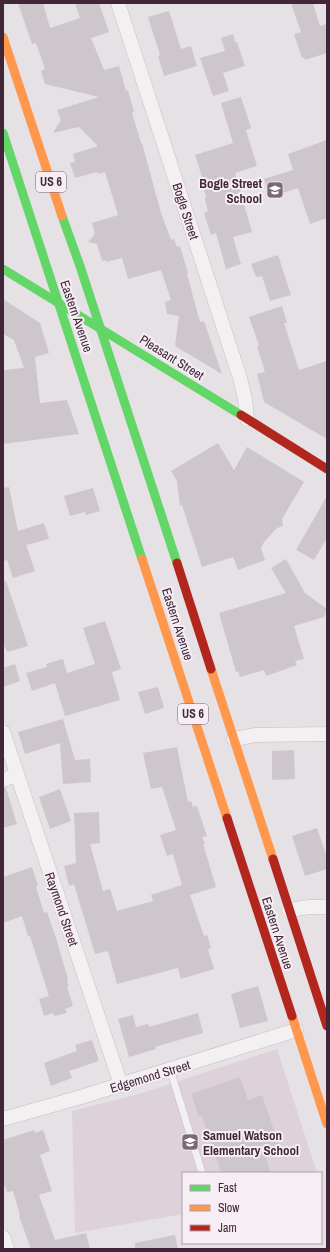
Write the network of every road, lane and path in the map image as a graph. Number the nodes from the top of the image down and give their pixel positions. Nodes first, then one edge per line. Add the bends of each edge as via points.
1 (118, 3) edge
2 (3, 36) edge
3 (3, 133) edge
4 (5, 148) edge
5 (3, 268) edge
6 (59, 303) junction
7 (100, 327) junction
8 (247, 419) junction
9 (327, 469) edge
10 (3, 732) edge
11 (327, 734) edge
12 (234, 739) junction
13 (17, 775) junction
14 (3, 780) edge
15 (327, 907) edge
16 (289, 910) junction
17 (327, 1026) edge
18 (296, 1030) junction
19 (170, 1070) junction
20 (121, 1085) junction
21 (3, 1119) edge
22 (327, 1124) edge
23 (202, 1172) edge
24 (3, 1237) edge
25 (7, 1249) edge

1 - 8 street, Bogle Street via 240,378
2 - 7 main road, Eastern Avenue / US 6
3 - 4 main road, Eastern Avenue / US 6
4 - 6 main road, Eastern Avenue / US 6
5 - 6 main road, Pleasant Street
6 - 7 main road, Pleasant Street
6 - 18 main road, Eastern Avenue / US 6
7 - 8 main road, Pleasant Street
7 - 12 main road, Eastern Avenue / US 6
8 - 9 main road, Pleasant Street
10 - 13 street, Raymond Street
11 - 12 street via 256,735
12 - 16 main road, Eastern Avenue / US 6
13 - 14 street
13 - 20 street, Raymond Street
15 - 16 street
16 - 17 main road, Eastern Avenue / US 6
18 - 19 street, Edgemond Street
18 - 22 main road, Eastern Avenue / US 6
19 - 20 street, Edgemond Street
19 - 23 lane
20 - 21 street, Edgemond Street
24 - 25 street

